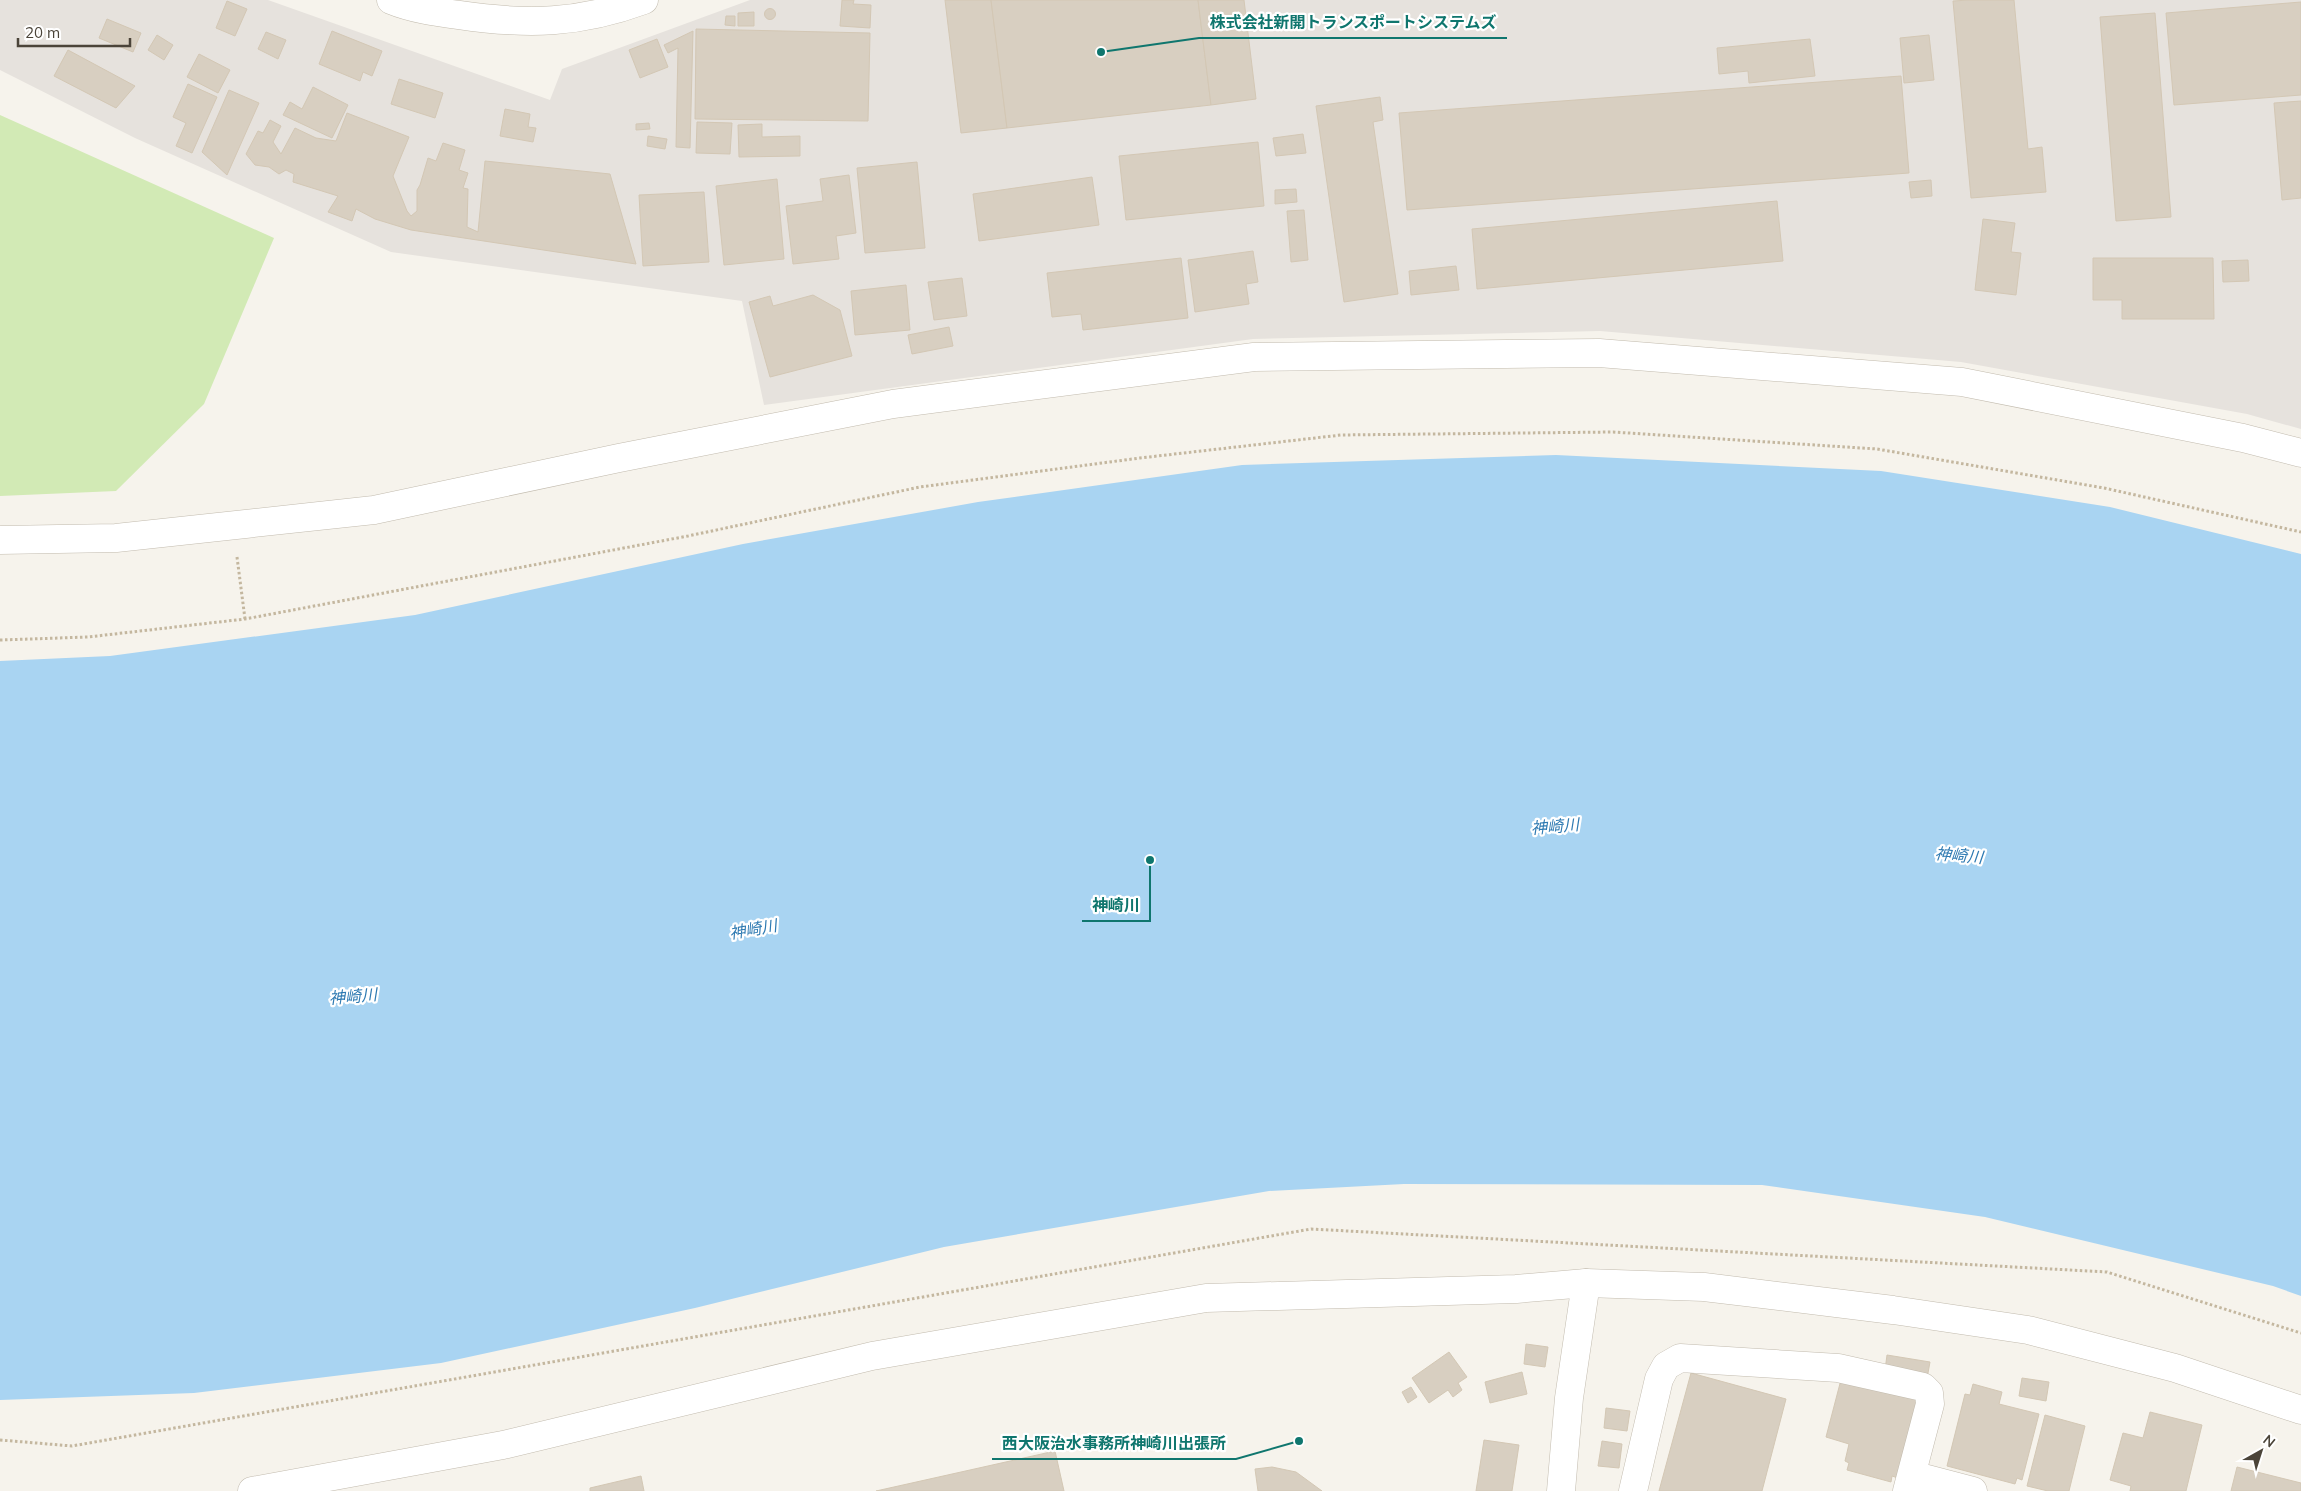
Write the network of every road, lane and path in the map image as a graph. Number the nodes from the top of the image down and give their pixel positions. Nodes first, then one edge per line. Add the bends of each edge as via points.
1 (391, 0) edge
2 (644, 0) edge
3 (2301, 453) edge
4 (2301, 532) edge
5 (0, 540) edge
6 (239, 565) dead end
7 (245, 619) junction
8 (0, 640) edge
9 (1586, 1283) junction
10 (2301, 1410) edge
11 (1909, 1483) edge
12 (252, 1491) edge
13 (1561, 1491) edge
14 (1634, 1491) edge
15 (1973, 1491) edge

1 - 2 street via 407,6 502,21 558,21 611,12
3 - 5 street via 2243,438 1962,382 1599,352 1254,357 893,404 374,510 116,538
4 - 7 path via 2104,488 1877,449 1613,432 1341,435 920,486 688,536
6 - 7 path
7 - 8 path via 88,637
9 - 10 street via 1704,1287 2028,1330 2175,1368
9 - 12 street via 1516,1290 1206,1298 872,1356 503,1445
9 - 13 street via 1568,1398
11 - 14 street via 1930,1404 1929,1393 1922,1387 1838,1368 1680,1358 1666,1366 1659,1379
11 - 15 street

